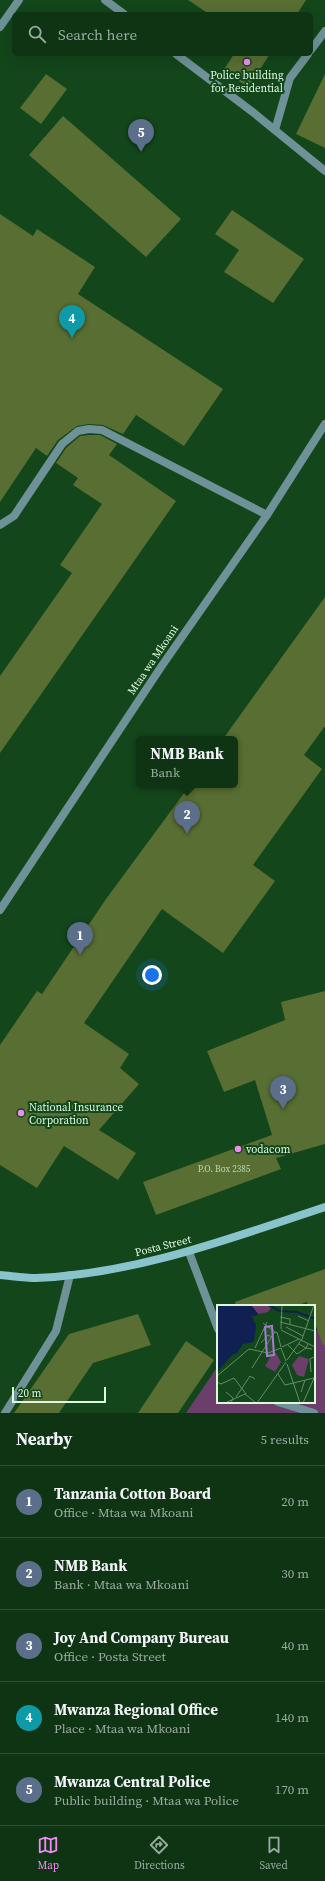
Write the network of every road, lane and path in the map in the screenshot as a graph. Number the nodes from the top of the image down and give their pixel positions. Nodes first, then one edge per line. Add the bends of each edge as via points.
1 (19, 0) edge
2 (105, 0) edge
3 (121, 12) edge
4 (0, 27) edge
5 (325, 32) edge
6 (313, 47) edge
7 (179, 56) edge
8 (306, 56) edge
9 (275, 130) junction
10 (325, 171) edge
11 (325, 424) edge
12 (267, 515) junction
13 (0, 525) edge
14 (0, 910) edge
15 (325, 1207) edge
16 (188, 1252) junction
17 (0, 1274) edge
18 (70, 1275) junction
19 (217, 1326) edge
20 (281, 1403) edge
21 (5, 1413) edge
22 (314, 1413) edge

1 - 4 street
2 - 3 street
5 - 6 street
7 - 9 street
8 - 9 street via 290,78
9 - 10 street
11 - 12 street, Mtaa wa Mkoani
12 - 13 street via 102,430 89,429 78,431 62,444 14,516
12 - 14 street, Mtaa wa Mkoani via 161,667
15 - 16 main road, Posta Street
16 - 18 main road, Posta Street via 107,1271
16 - 19 street
17 - 18 main road, Posta Street via 35,1278
18 - 21 street via 56,1331
20 - 22 street

